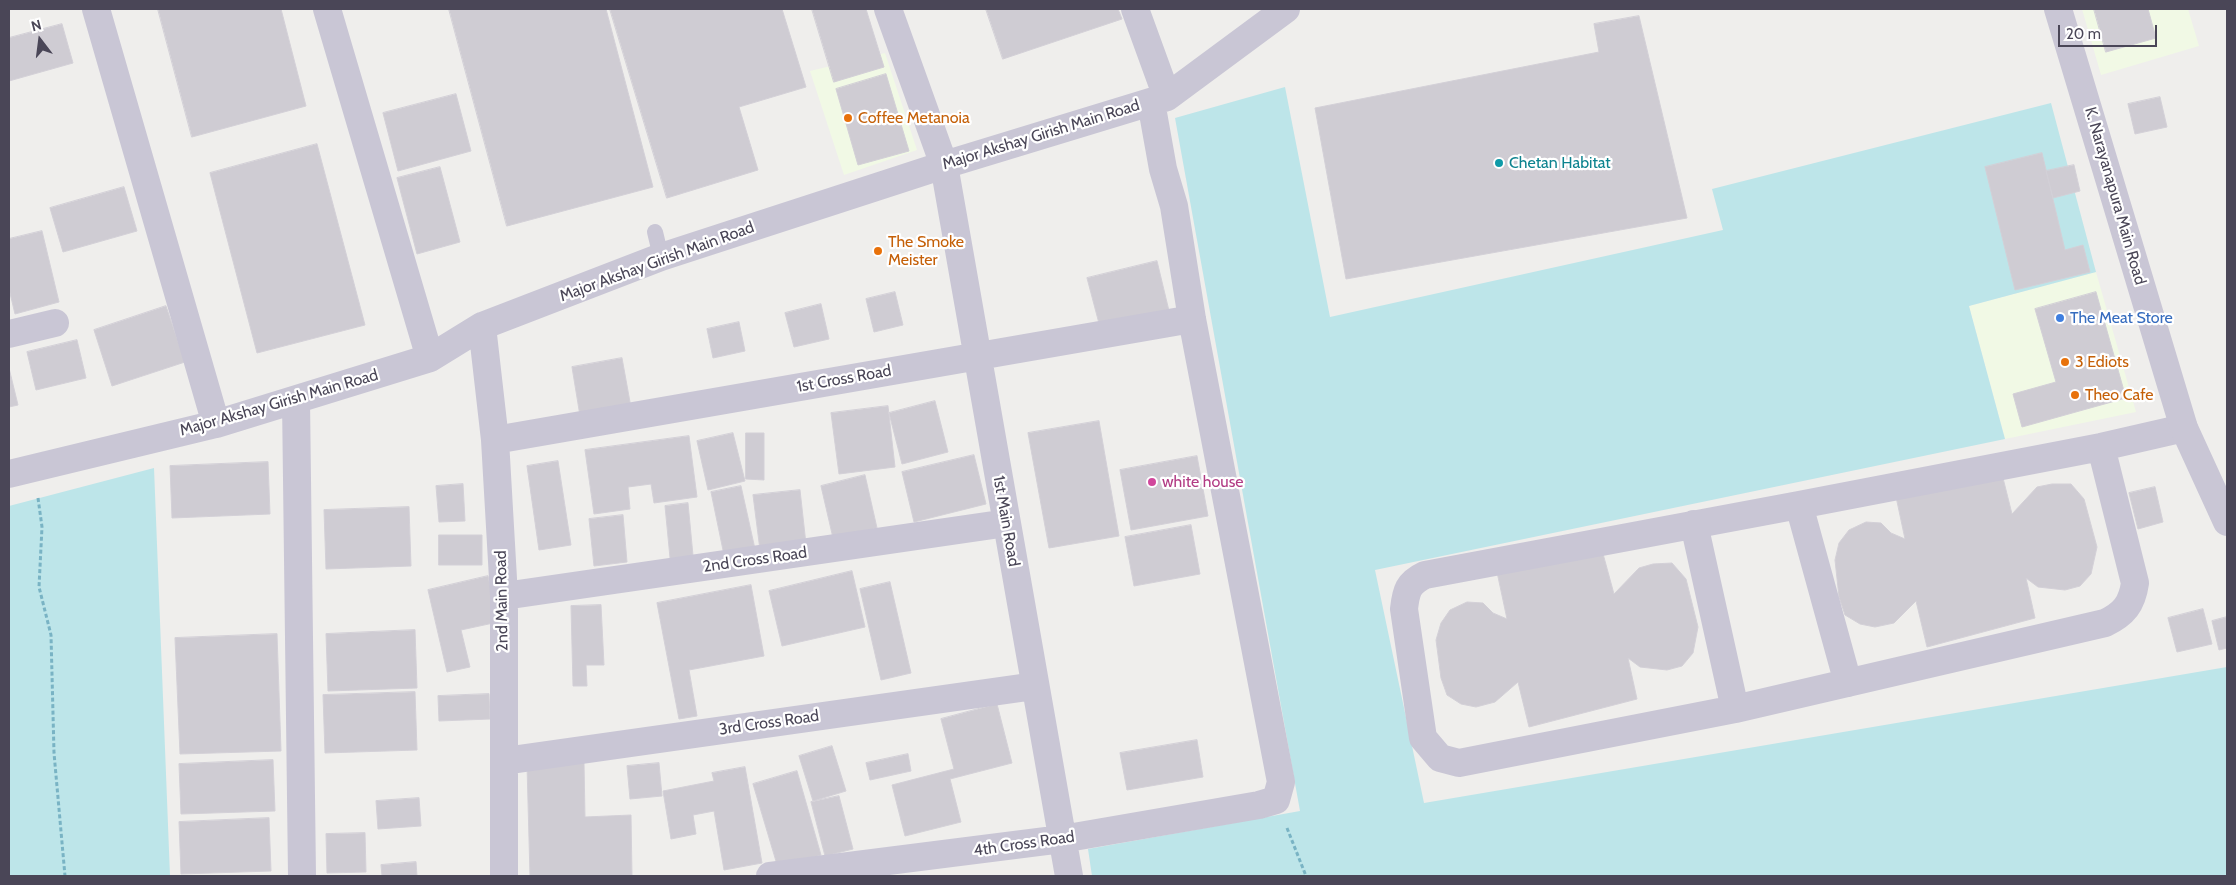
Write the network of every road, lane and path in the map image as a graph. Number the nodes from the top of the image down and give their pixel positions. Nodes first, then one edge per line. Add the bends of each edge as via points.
1 (96, 9) edge
2 (327, 9) edge
3 (888, 9) edge
4 (1135, 9) edge
5 (1286, 9) edge
6 (2058, 9) edge
7 (1159, 99) junction
8 (944, 165) junction
9 (1192, 319) junction
10 (55, 323) dead end
11 (482, 326) junction
12 (9, 334) edge
13 (977, 356) junction
14 (430, 358) junction
15 (296, 400) junction
16 (216, 424) junction
17 (2184, 428) junction
18 (495, 440) junction
19 (2101, 447) junction
20 (21, 471) edge
21 (1799, 505) junction
22 (2227, 522) edge
23 (1006, 523) junction
24 (1694, 524) junction
25 (504, 596) junction
26 (1848, 683) junction
27 (1035, 686) junction
28 (1735, 708) junction
29 (504, 761) junction
30 (1276, 800) junction
31 (1062, 839) junction
32 (65, 876) edge
33 (302, 876) edge
34 (504, 876) edge
35 (770, 876) edge
36 (1068, 876) edge
37 (1306, 876) edge

1 - 16 street
2 - 14 street
3 - 8 street, 1st Main Road
4 - 7 street
5 - 7 street, Major Akshay Girish Main Road
6 - 17 street, K. Narayanapura Main Road
7 - 8 street, Major Akshay Girish Main Road
7 - 9 street via 1163,169 1174,206
8 - 11 street, Major Akshay Girish Main Road via 658,245
8 - 13 street, 1st Main Road
9 - 13 street, 1st Cross Road
9 - 30 street via 1281,782
10 - 12 street
11 - 14 street, Major Akshay Girish Main Road
11 - 18 street, 2nd Main Road
13 - 18 street, 1st Cross Road
13 - 23 street, 1st Main Road
14 - 15 street, Major Akshay Girish Main Road
15 - 16 street, Major Akshay Girish Main Road
15 - 33 street
16 - 20 street, Major Akshay Girish Main Road
17 - 19 street
17 - 22 street, K. Narayanapura Main Road
18 - 25 street, 2nd Main Road
19 - 21 street
19 - 26 street via 2135,583 2133,597 2122,613 2105,623
20 - 32 path via 42,527 39,587 51,635 54,753
21 - 24 street
21 - 26 street
23 - 25 street, 2nd Cross Road
23 - 27 street, 1st Main Road
24 - 28 street
24 - 28 street via 1438,571 1412,581 1406,591 1404,609 1423,738 1440,758 1459,763
25 - 29 street, 2nd Main Road
26 - 28 street
27 - 29 street, 3rd Cross Road
27 - 31 street, 1st Main Road
29 - 34 street, 2nd Main Road
30 - 31 street, 4th Cross Road
30 - 37 path
31 - 35 street, 4th Cross Road
31 - 36 street, 1st Main Road

